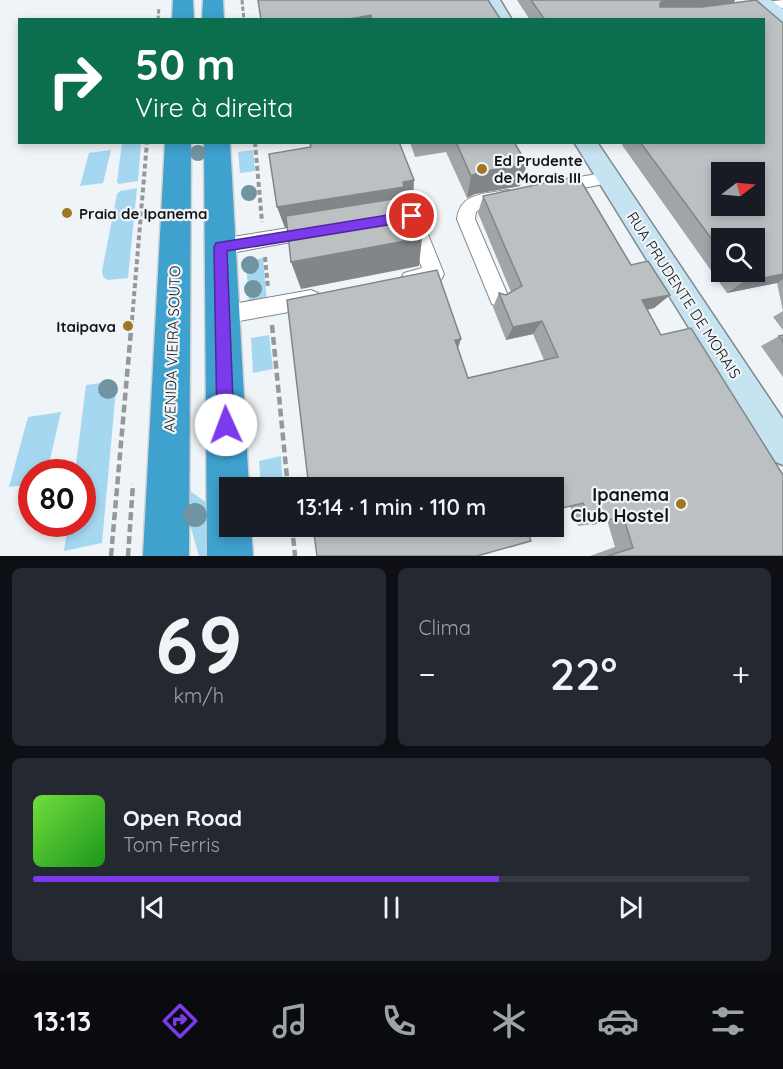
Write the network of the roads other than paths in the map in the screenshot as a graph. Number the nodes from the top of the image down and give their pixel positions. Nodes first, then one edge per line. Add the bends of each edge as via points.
1 (183, 0) edge
2 (213, 0) edge
3 (492, 0) edge
4 (770, 3) edge
5 (739, 9) edge
6 (783, 17) edge
7 (183, 18) edge
8 (213, 18) edge
9 (503, 18) edge
10 (178, 144) edge
11 (217, 144) edge
12 (586, 144) edge
13 (608, 178) junction
14 (388, 219) edge
15 (329, 228) edge
16 (220, 247) junction
17 (390, 283) edge
18 (326, 296) edge
19 (499, 298) edge
20 (222, 315) junction
21 (783, 448) edge
22 (168, 552) edge
23 (230, 556) edge

1 - 7 highway
2 - 8 highway
3 - 9 main road
4 - 5 street
4 - 6 main road
10 - 22 highway, AVENIDA VIEIRA SOUTO
11 - 16 highway
12 - 13 main road, RUA PRUDENTE DE MORAIS
13 - 19 street via 475,203 467,209 466,219
13 - 21 main road, RUA PRUDENTE DE MORAIS
14 - 17 street via 412,216 434,274
15 - 16 street
16 - 20 highway
18 - 20 street
20 - 23 highway

